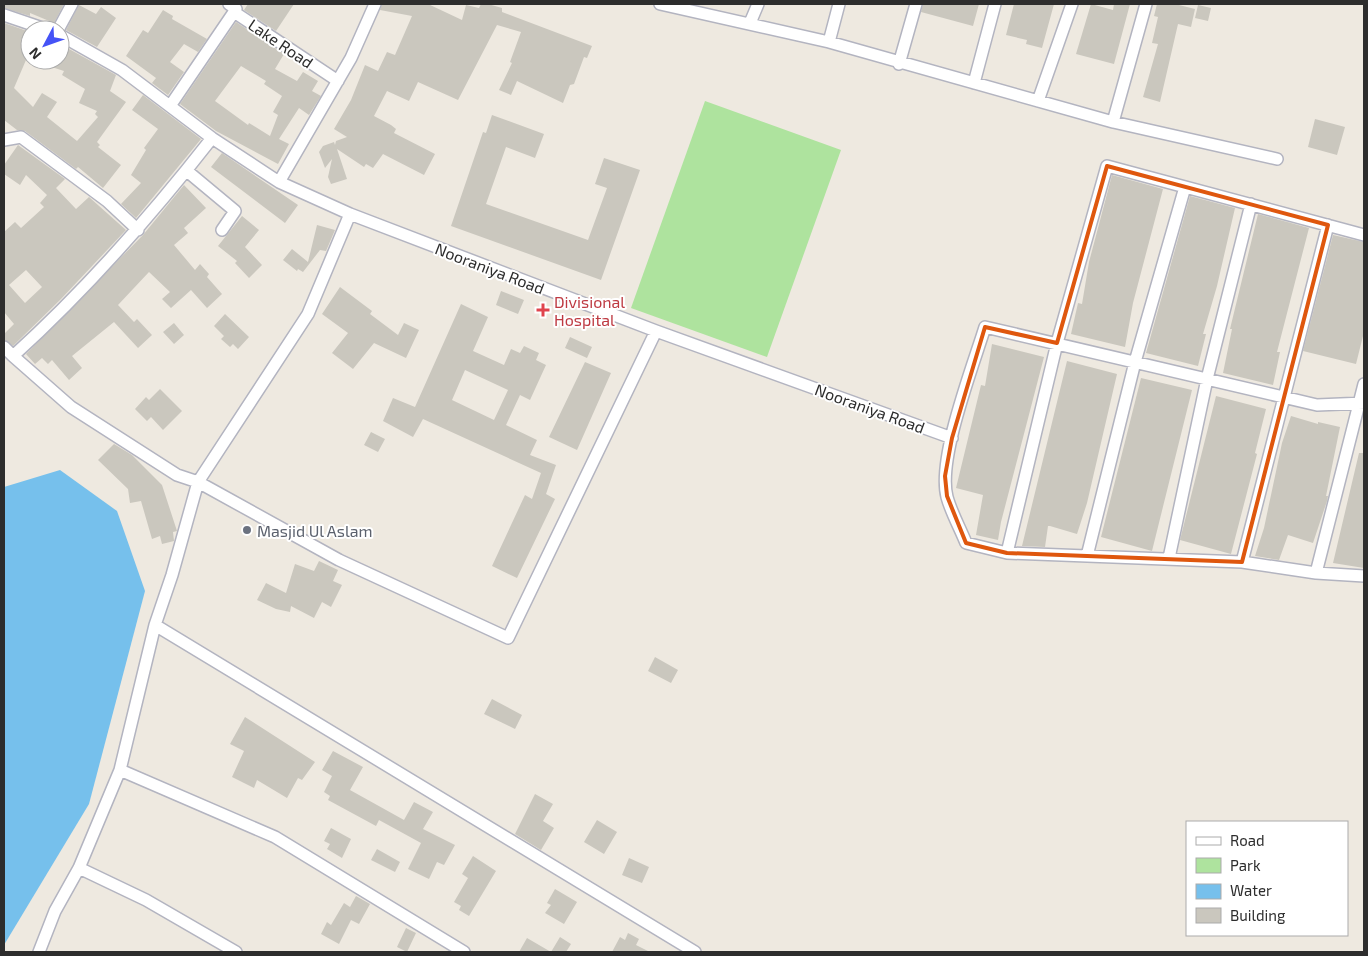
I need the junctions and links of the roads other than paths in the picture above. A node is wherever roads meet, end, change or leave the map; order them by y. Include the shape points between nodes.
1 (72, 4) edge
2 (660, 4) edge
3 (758, 4) edge
4 (839, 4) edge
5 (916, 4) edge
6 (995, 4) edge
7 (1072, 4) edge
8 (1146, 4) edge
9 (372, 5) edge
10 (232, 8) edge
11 (4, 15) edge
12 (20, 20) edge
13 (63, 20) edge
14 (750, 23) junction
15 (70, 41) edge
16 (829, 42) junction
17 (899, 64) junction
18 (338, 81) junction
19 (974, 83) junction
20 (1038, 101) junction
21 (170, 106) junction
22 (1113, 122) junction
23 (212, 138) junction
24 (4, 140) edge
25 (1277, 159) dead end
26 (186, 171) junction
27 (279, 182) junction
28 (1185, 187) junction
29 (1251, 204) junction
30 (350, 214) junction
31 (1328, 225) junction
32 (138, 230) junction
33 (222, 230) dead end
34 (1364, 235) edge
35 (656, 331) junction
36 (1056, 344) junction
37 (4, 347) edge
38 (13, 356) junction
39 (1135, 362) junction
40 (1208, 379) junction
41 (1364, 384) edge
42 (1284, 398) junction
43 (1362, 403) edge
44 (952, 438) junction
45 (198, 482) junction
46 (1007, 553) junction
47 (1087, 556) junction
48 (1169, 558) junction
49 (1242, 562) junction
50 (1316, 573) junction
51 (1364, 576) edge
52 (155, 624) junction
53 (120, 770) junction
54 (79, 868) junction
55 (39, 952) edge
56 (236, 952) edge
57 (464, 952) edge
58 (696, 952) edge

1 - 13 street
2 - 14 street
3 - 14 street
4 - 16 street
5 - 17 street
6 - 19 street
7 - 20 street
8 - 22 street
9 - 18 street
10 - 18 street, Lake Road
10 - 21 street
11 - 12 street
14 - 16 street
15 - 21 street, Nooraniya Road via 122,70
16 - 17 street
17 - 19 street
18 - 27 street
19 - 20 street
20 - 22 street
21 - 23 street, Nooraniya Road
22 - 25 street
23 - 26 street
23 - 27 street, Nooraniya Road
24 - 32 street via 20,137 107,201
26 - 32 street
26 - 33 street via 235,211
27 - 30 street, Nooraniya Road
28 - 29 street
28 - 36 street via 1107,166
28 - 39 street
29 - 31 street
29 - 40 street
30 - 35 street, Nooraniya Road
30 - 45 street via 308,314
31 - 34 street
31 - 42 street
32 - 38 street via 64,310
35 - 44 street, Nooraniya Road
35 - 45 street via 508,638 339,560
36 - 39 street
36 - 44 street via 986,326
36 - 46 street
37 - 38 street
38 - 45 street via 71,408 177,475
39 - 40 street
39 - 47 street
40 - 42 street
40 - 48 street
41 - 43 street
42 - 43 street via 1317,405
42 - 49 street
43 - 50 street
44 - 46 street via 945,476 947,496 966,543
45 - 52 street
46 - 47 street
47 - 48 street
48 - 49 street
49 - 50 street
50 - 51 street
52 - 53 street
52 - 58 street
53 - 54 street
53 - 57 street via 275,837
54 - 55 street via 55,911
54 - 56 street via 146,900

